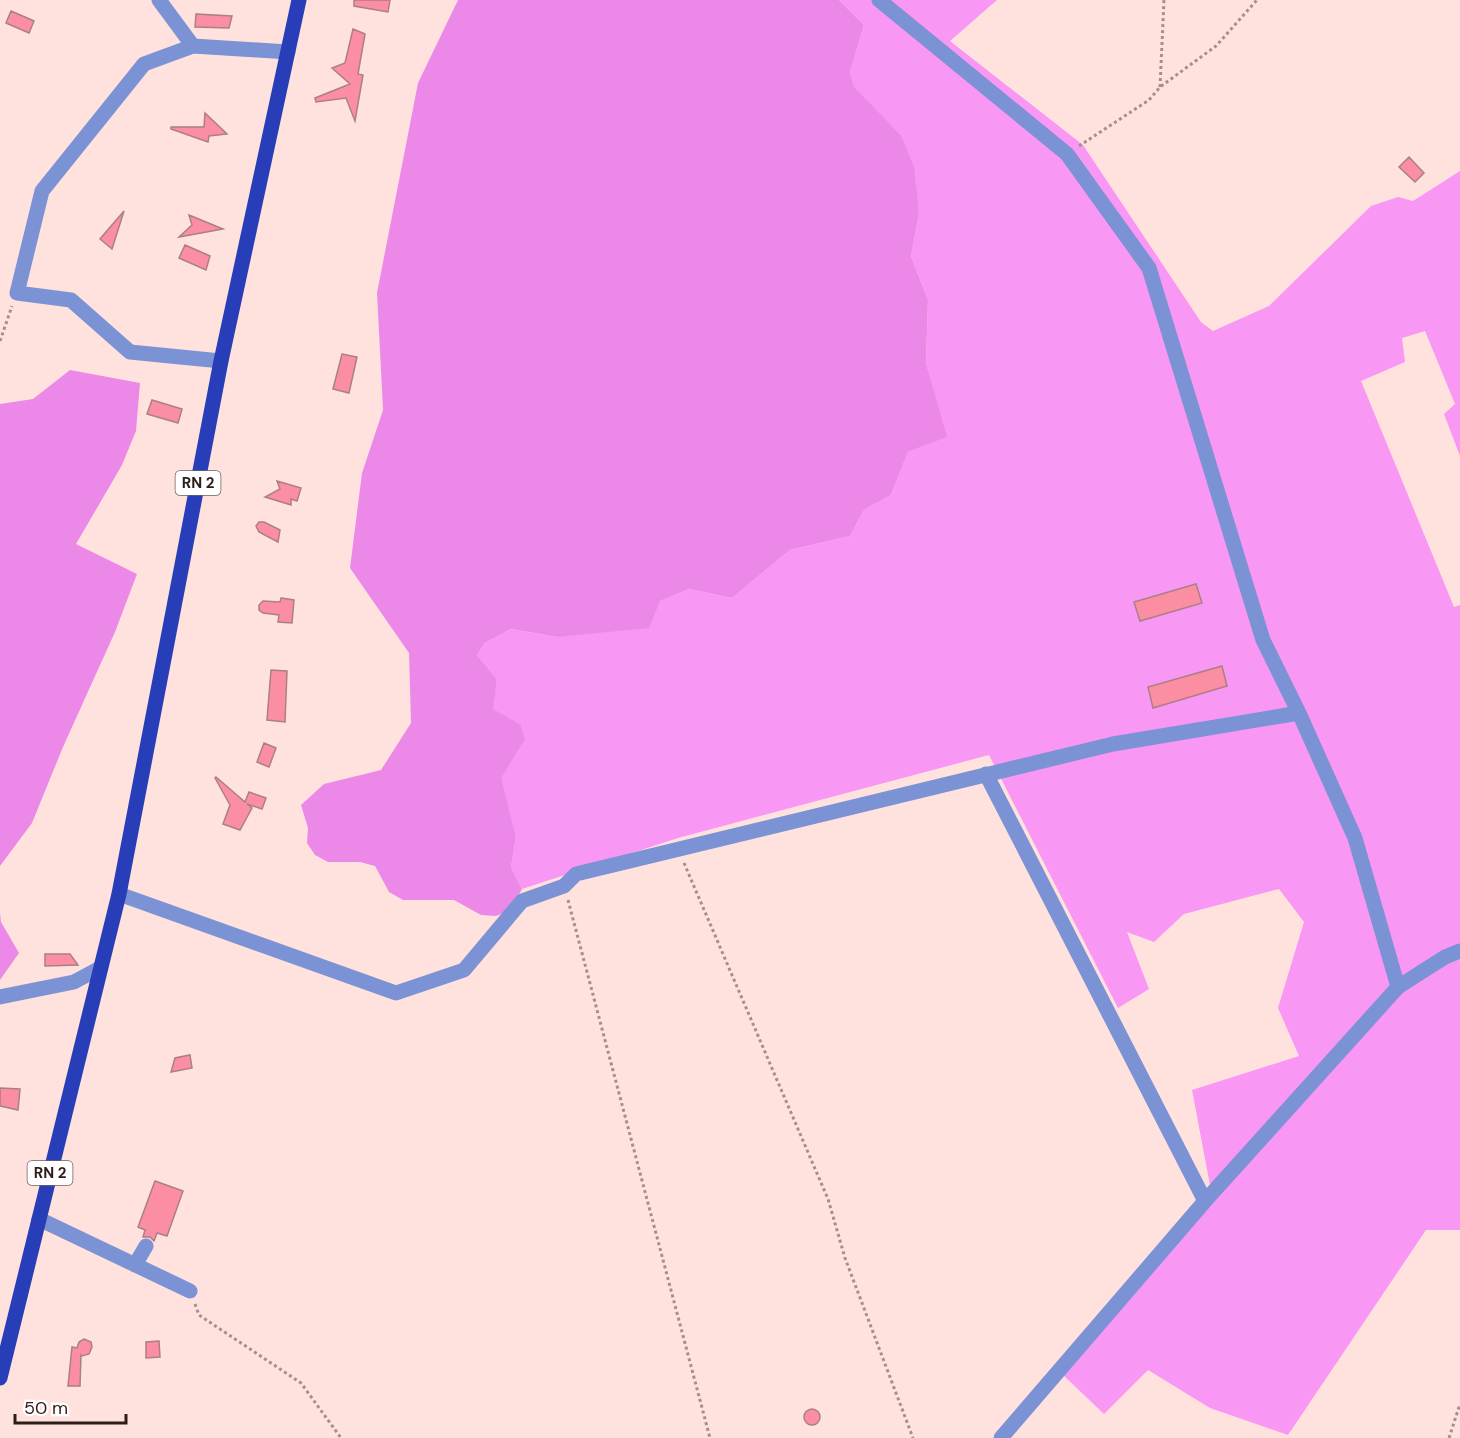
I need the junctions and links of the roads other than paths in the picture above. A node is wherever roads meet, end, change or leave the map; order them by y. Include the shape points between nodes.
1 (159, 0) edge
2 (299, 0) edge
3 (879, 0) edge
4 (193, 46) junction
5 (288, 52) junction
6 (221, 361) junction
7 (1299, 713) junction
8 (986, 774) junction
9 (119, 894) junction
10 (1460, 951) edge
11 (100, 968) junction
12 (1398, 987) junction
13 (0, 997) edge
14 (1204, 1201) junction
15 (39, 1219) junction
16 (146, 1245) dead end
17 (135, 1265) junction
18 (190, 1291) road end
19 (0, 1378) edge
20 (1001, 1438) edge

1 - 4 street
2 - 5 main road, RN 2
3 - 7 street via 1067,154 1149,268 1263,640
4 - 5 street
4 - 6 street via 144,64 42,191 17,293 71,300 130,352
5 - 6 main road, RN 2
6 - 9 main road, RN 2
7 - 8 street via 1113,744
7 - 12 street via 1355,838
8 - 9 street via 576,874 564,886 522,901 464,970 396,993
8 - 14 street
9 - 11 main road, RN 2
10 - 12 street
11 - 13 street via 74,982
11 - 15 main road, RN 2
12 - 14 street
14 - 20 street
15 - 17 street
15 - 19 main road, RN 2
16 - 17 street
17 - 18 street

